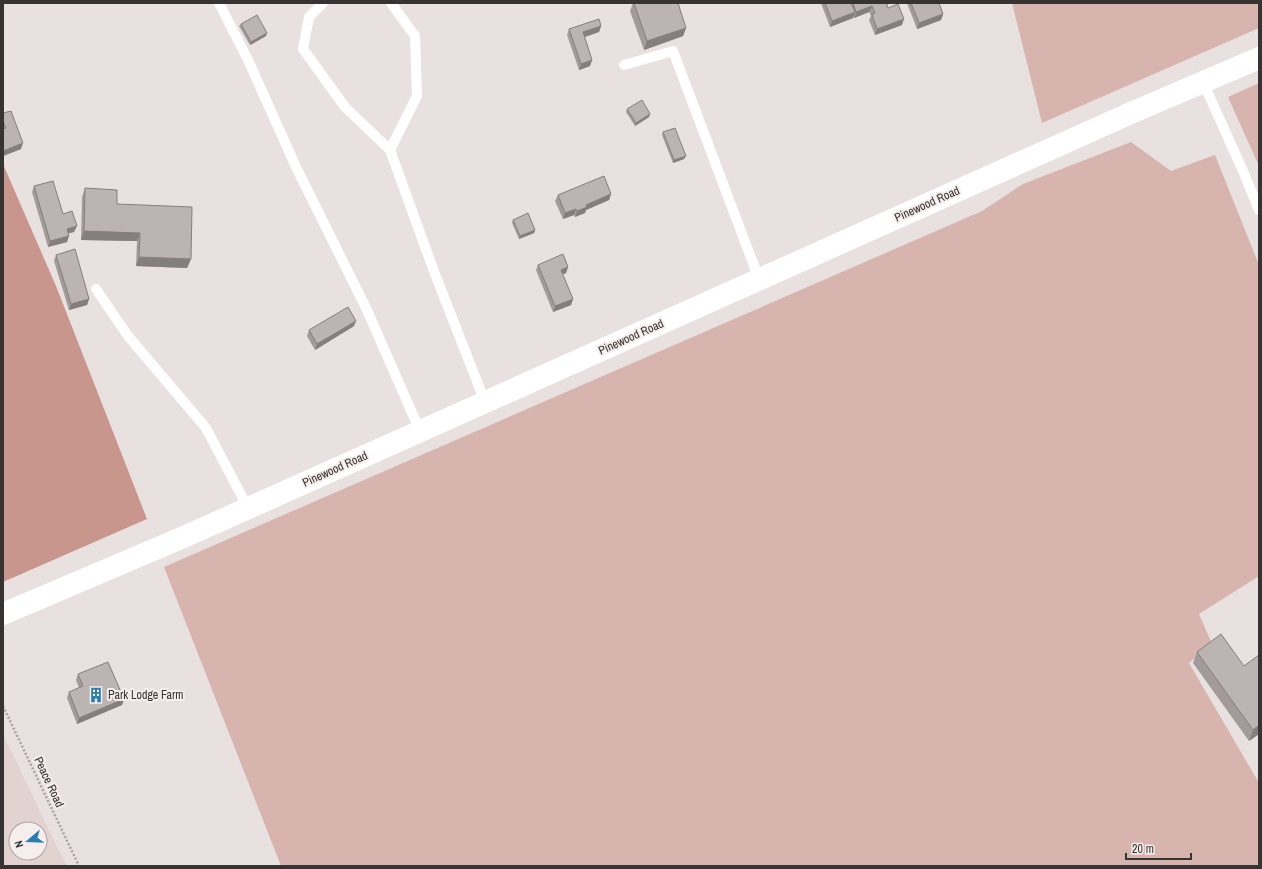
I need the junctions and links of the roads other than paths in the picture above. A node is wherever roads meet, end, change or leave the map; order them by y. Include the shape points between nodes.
1 (219, 3) edge
2 (324, 3) edge
3 (391, 3) edge
4 (1259, 58) edge
5 (624, 65) dead end
6 (1203, 82) junction
7 (390, 150) junction
8 (1259, 210) edge
9 (759, 279) junction
10 (96, 289) dead end
11 (485, 402) junction
12 (420, 431) junction
13 (248, 508) junction
14 (3, 614) edge

1 - 12 lane via 367,310
2 - 7 lane via 309,17 303,49 345,107
3 - 7 lane via 415,36 417,96
4 - 6 street, Pinewood Road
5 - 9 lane via 673,51
6 - 8 lane
6 - 9 street, Pinewood Road
7 - 11 lane
9 - 11 street, Pinewood Road
10 - 13 lane via 128,336 206,428
11 - 12 street, Pinewood Road
12 - 13 street, Pinewood Road
13 - 14 street, Pinewood Road

